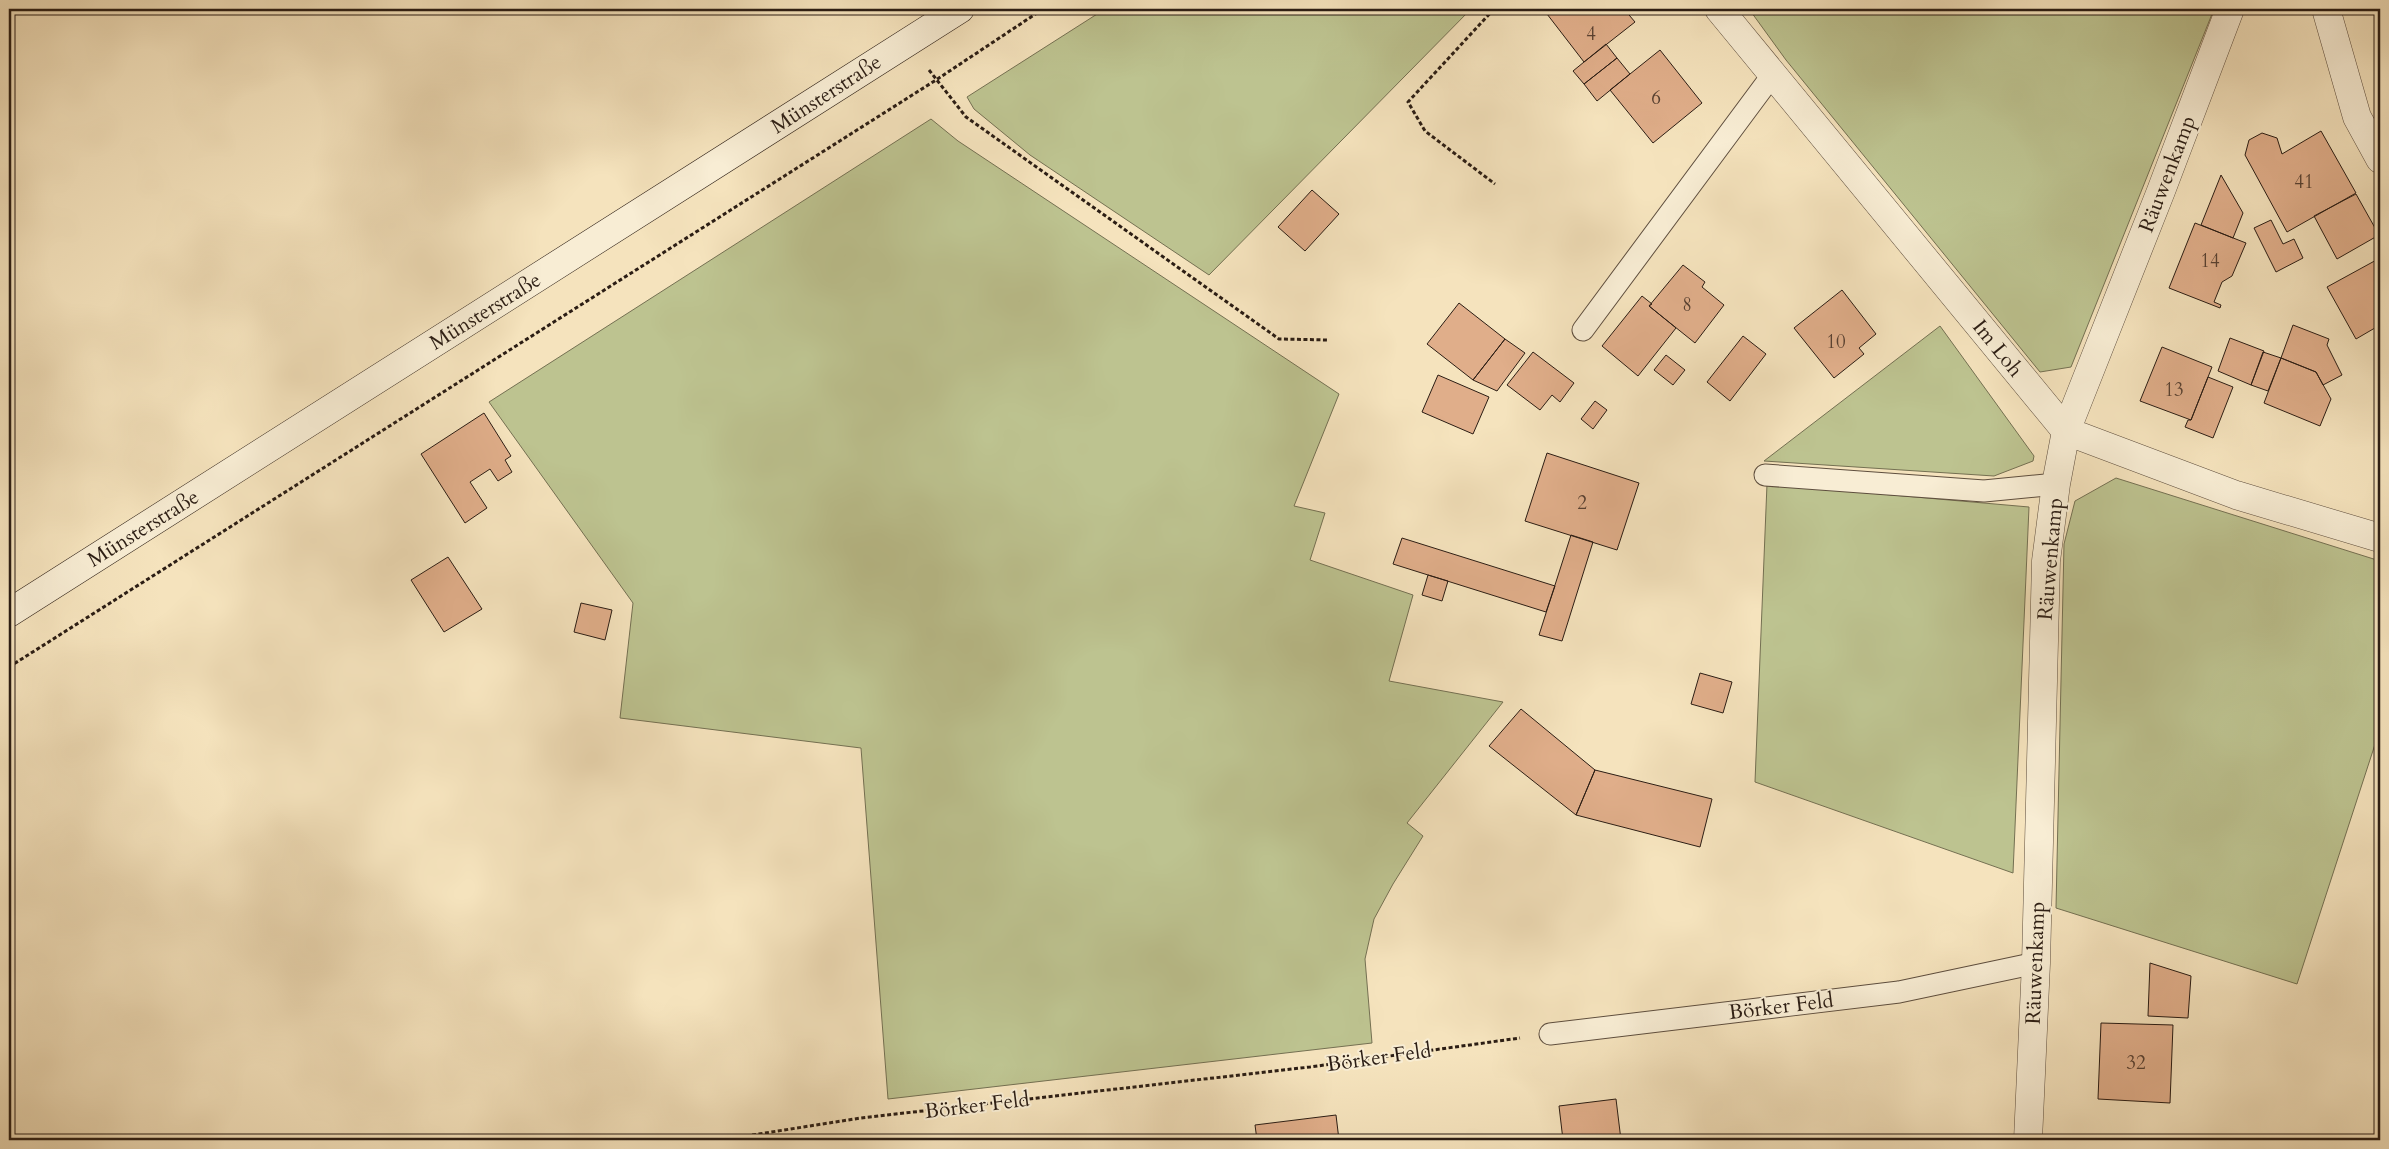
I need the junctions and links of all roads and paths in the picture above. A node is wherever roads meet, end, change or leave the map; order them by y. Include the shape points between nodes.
1 (960, 9) edge
2 (1043, 9) edge
3 (1494, 9) edge
4 (1719, 9) edge
5 (2230, 9) edge
6 (2326, 9) edge
7 (907, 42) junction
8 (1772, 74) junction
9 (936, 80) junction
10 (2380, 160) edge
11 (1495, 184) dead end
12 (1583, 330) dead end
13 (1329, 340) dead end
14 (2066, 431) junction
15 (1765, 475) dead end
16 (2056, 484) junction
17 (2380, 538) edge
18 (9, 613) edge
19 (9, 667) edge
20 (2036, 963) junction
21 (1550, 1034) joint
22 (720, 1140) edge
23 (2028, 1140) edge

1 - 7 street, Münsterstraße
2 - 9 path
3 - 11 path via 1408,102 1426,131
4 - 8 street, Im Loh
5 - 14 street, Räuwenkamp
6 - 10 street via 2356,117
7 - 9 path
7 - 18 street, Münsterstraße
8 - 12 lane
8 - 14 street, Im Loh
9 - 13 path via 966,117 1279,339
9 - 19 path
14 - 16 street, Räuwenkamp
14 - 17 street, Im Loh via 2236,495
15 - 16 lane via 1984,491
16 - 20 street, Räuwenkamp via 2046,561
20 - 21 lane, Börker Feld via 1899,992
20 - 23 street, Räuwenkamp
21 - 22 path, Börker Feld via 1310,1067 861,1118

